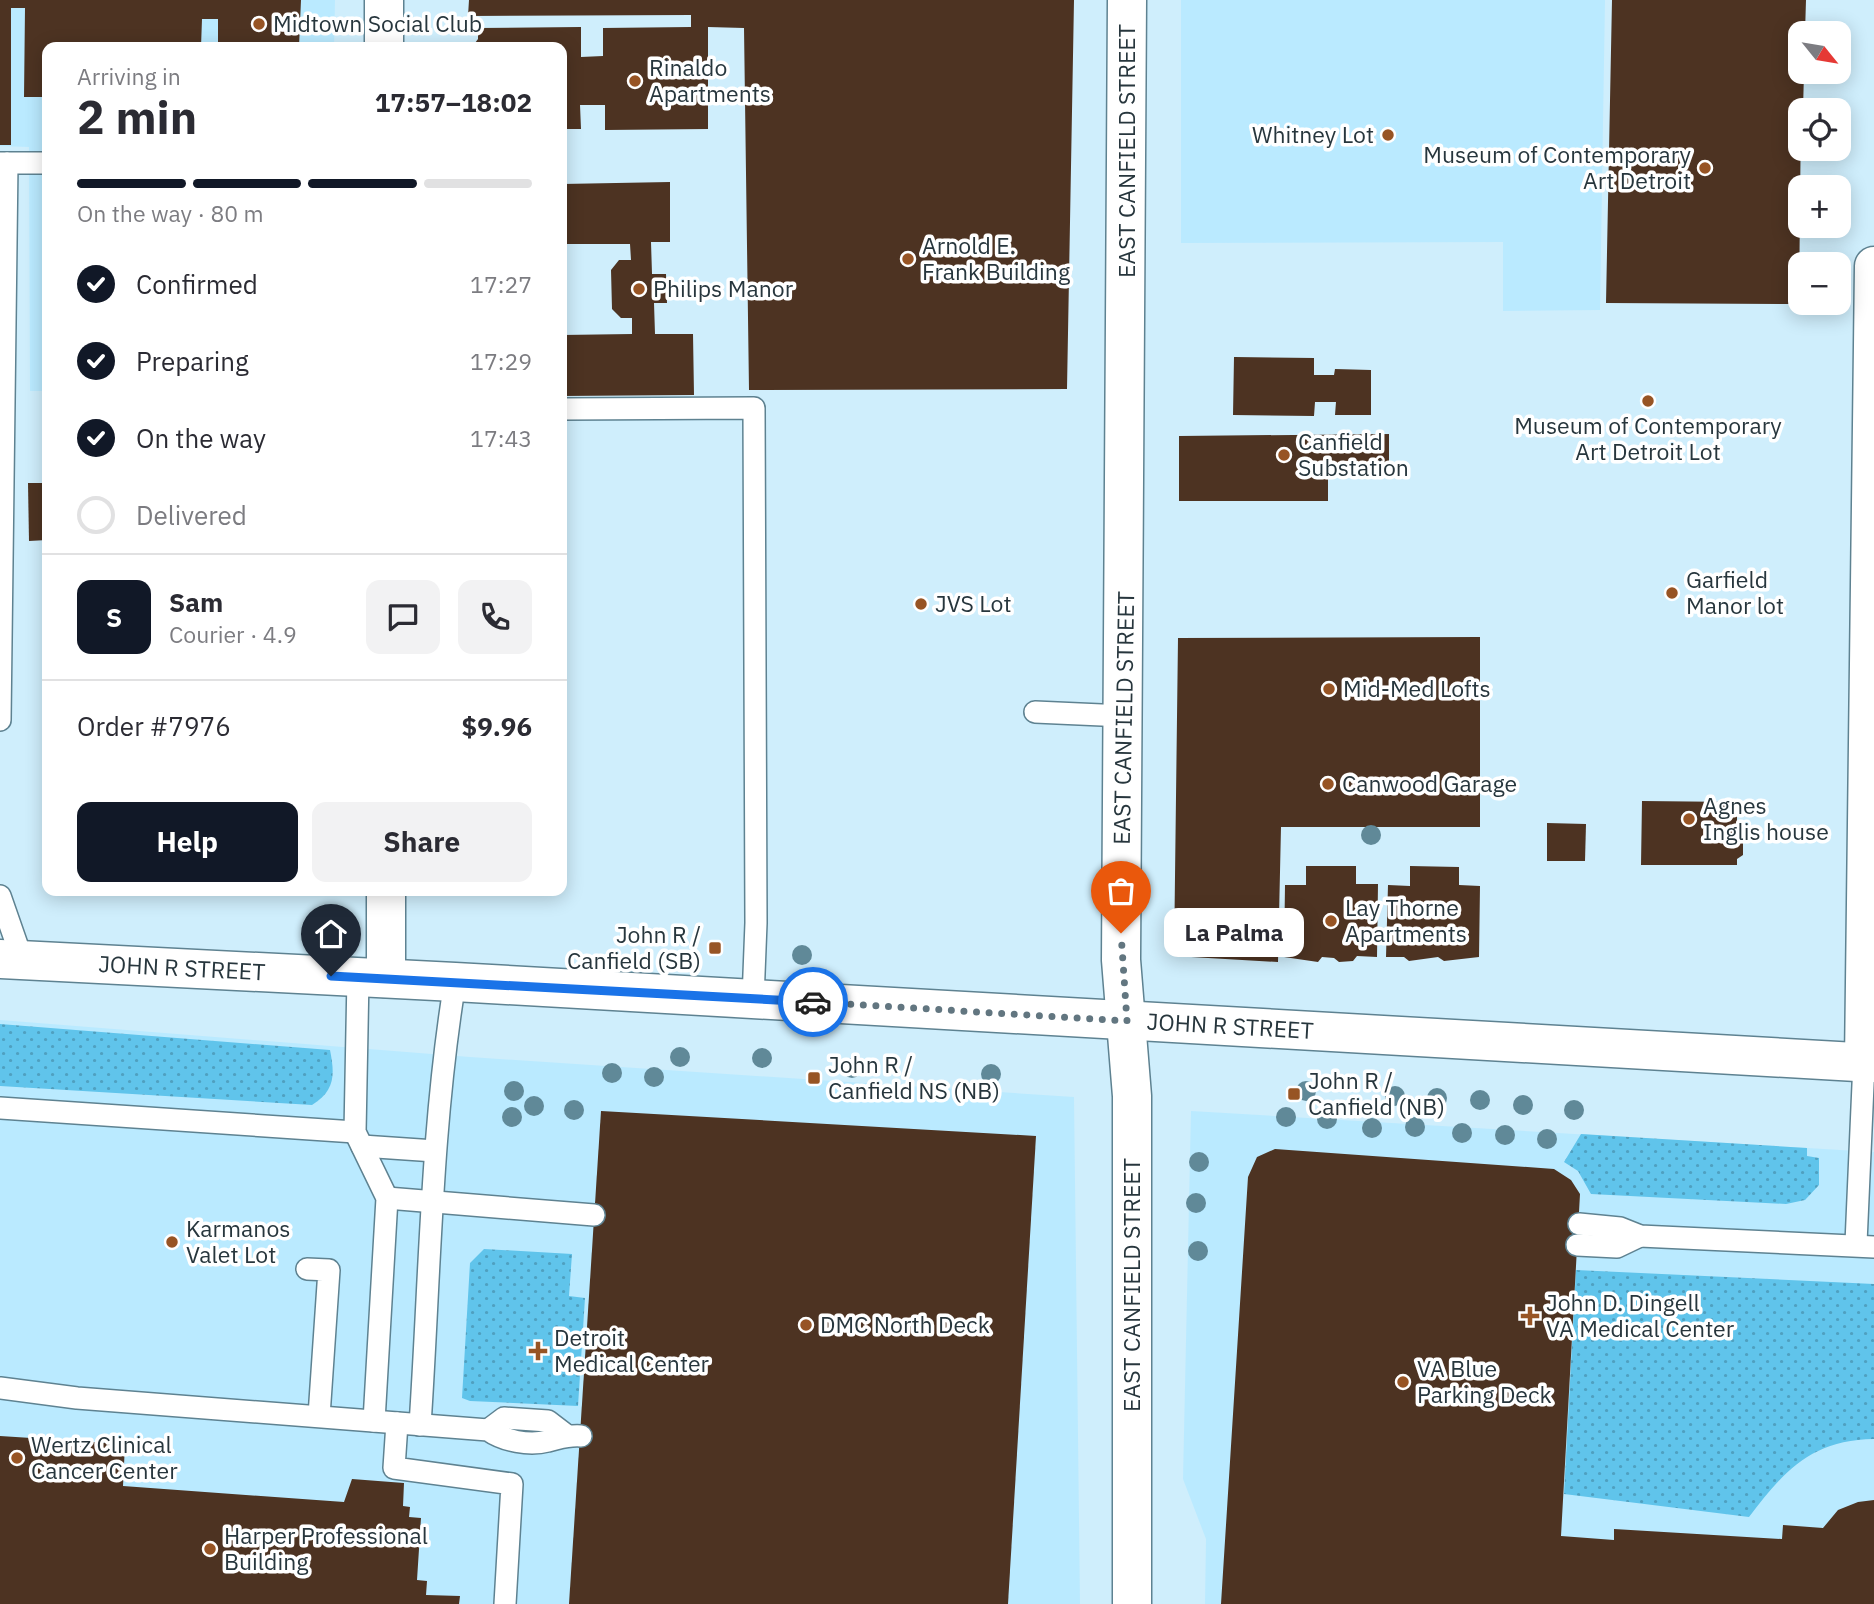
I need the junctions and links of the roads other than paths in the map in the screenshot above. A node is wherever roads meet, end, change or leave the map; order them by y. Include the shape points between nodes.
1 (384, 0) edge
2 (1127, 0) edge
3 (384, 42) edge
4 (4, 163) edge
5 (42, 163) edge
6 (1874, 266) edge
7 (567, 409) edge
8 (1035, 712) dead end
9 (1124, 716) junction
10 (0, 720) edge
11 (0, 895) edge
12 (385, 896) edge
13 (12, 961) edge
14 (372, 978) junction
15 (455, 982) junction
16 (753, 999) junction
17 (1127, 1021) junction
18 (1869, 1063) edge
19 (0, 1108) edge
20 (358, 1139) junction
21 (435, 1151) junction
22 (387, 1198) junction
23 (435, 1201) junction
24 (594, 1215) dead end
25 (1578, 1235) dead end
26 (1865, 1245) edge
27 (307, 1269) dead end
28 (0, 1388) edge
29 (318, 1416) junction
30 (374, 1421) junction
31 (397, 1423) junction
32 (420, 1425) junction
33 (573, 1435) dead end
34 (505, 1604) edge
35 (1132, 1604) edge

1 - 3 street
2 - 9 street, EAST CANFIELD STREET
4 - 5 lane
4 - 10 lane
6 - 18 street
7 - 16 lane via 754,408
8 - 9 lane
9 - 17 street, EAST CANFIELD STREET via 1121,960
11 - 13 lane
12 - 14 street
13 - 14 street, JOHN R STREET
14 - 15 street, JOHN R STREET
14 - 20 lane
15 - 16 street, JOHN R STREET
15 - 21 lane
16 - 17 street, JOHN R STREET
17 - 18 street, JOHN R STREET
17 - 35 street, EAST CANFIELD STREET via 1132,1097
18 - 26 lane
19 - 20 lane
20 - 21 lane
20 - 22 lane
21 - 23 lane
22 - 23 lane
22 - 30 lane
23 - 24 lane
23 - 32 lane
25 - 26 lane via 1620,1228 1640,1236
27 - 29 lane via 330,1270
28 - 29 lane
29 - 30 lane
30 - 31 lane
31 - 32 lane
31 - 34 lane via 394,1468 512,1484
32 - 33 lane via 488,1430 502,1440 547,1442

